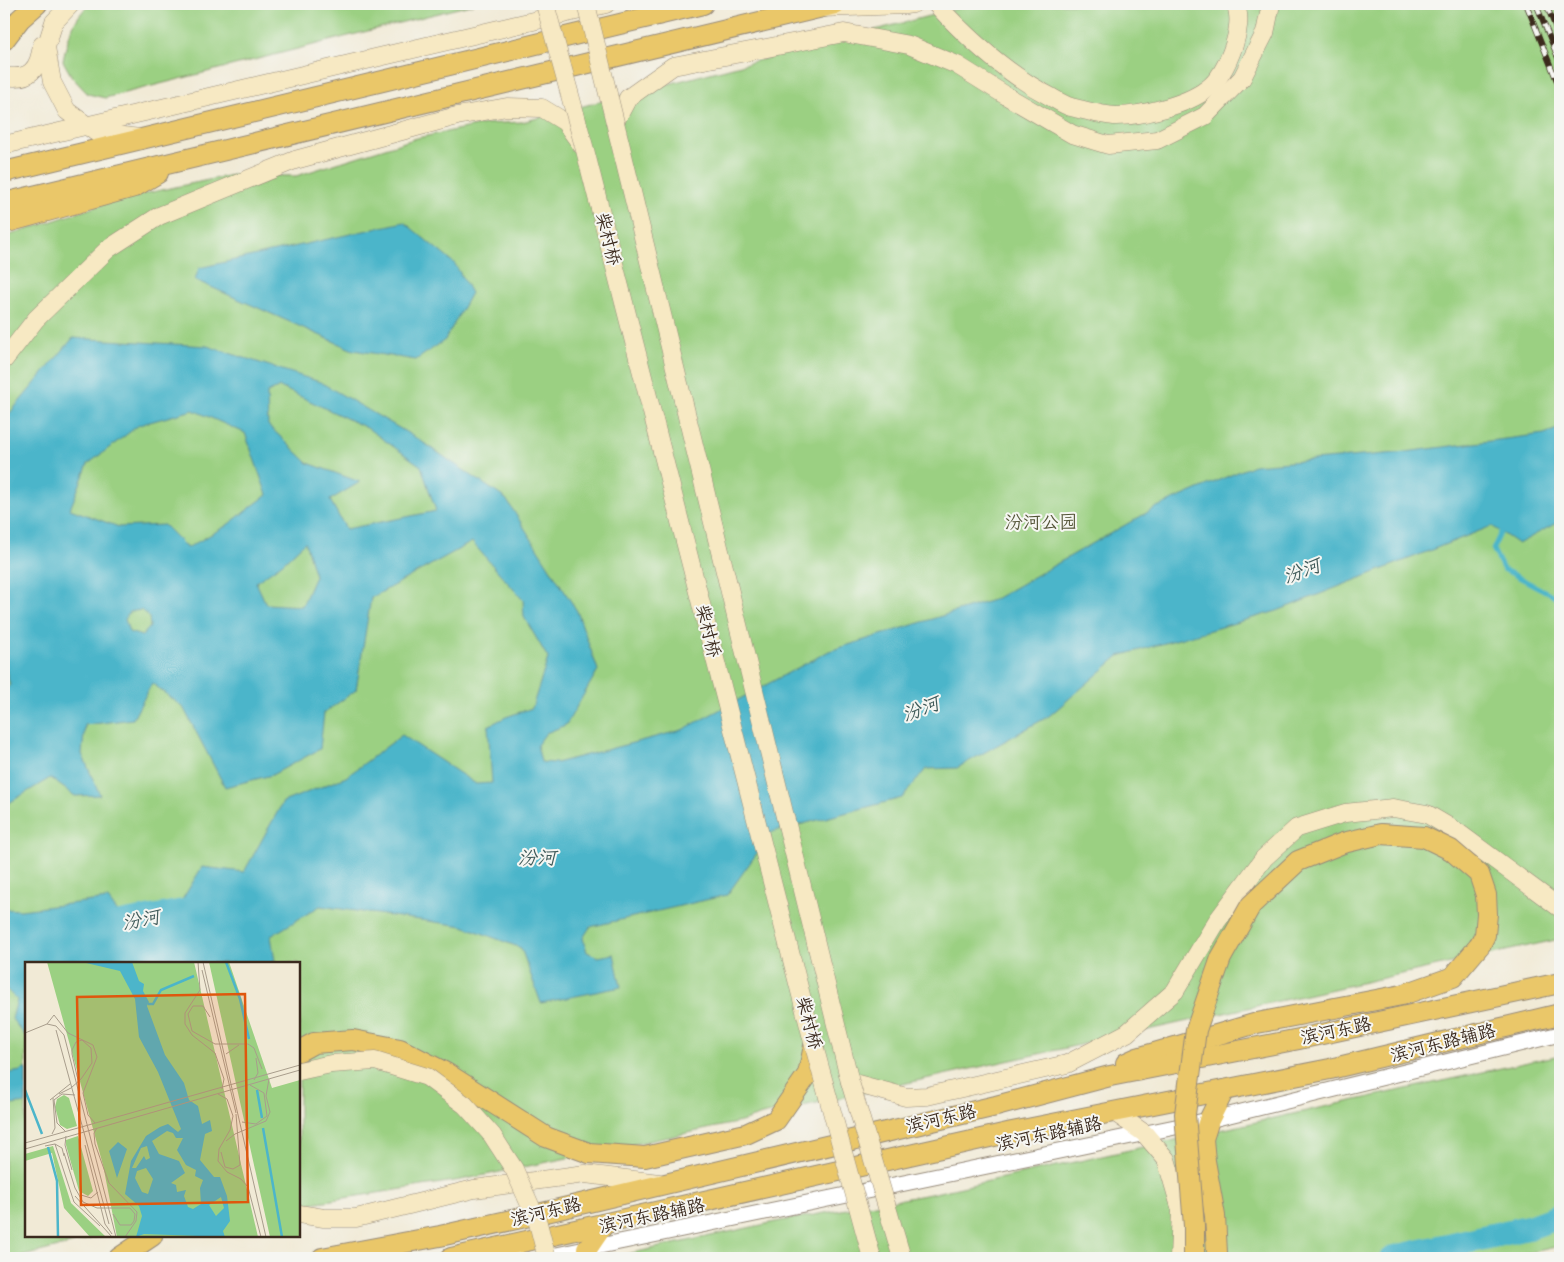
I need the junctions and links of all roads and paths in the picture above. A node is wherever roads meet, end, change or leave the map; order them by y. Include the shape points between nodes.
1 (37, 4) edge
2 (71, 4) edge
3 (545, 4) edge
4 (586, 4) edge
5 (606, 4) edge
6 (703, 4) edge
7 (835, 4) edge
8 (913, 4) edge
9 (936, 4) edge
10 (1235, 4) edge
11 (1271, 4) edge
12 (816, 8) junction
13 (54, 22) junction
14 (4, 40) edge
15 (4, 76) edge
16 (615, 122) junction
17 (85, 125) junction
18 (145, 138) junction
19 (4, 145) edge
20 (585, 150) junction
21 (181, 161) junction
22 (4, 172) edge
23 (4, 203) edge
24 (4, 223) edge
25 (4, 360) edge
26 (1560, 908) edge
27 (1560, 983) edge
28 (1560, 1014) edge
29 (1560, 1034) edge
30 (814, 1046) junction
31 (300, 1050) edge
32 (300, 1071) edge
33 (850, 1082) junction
34 (1077, 1085) junction
35 (1224, 1090) junction
36 (1114, 1112) junction
37 (1209, 1120) junction
38 (1144, 1133) junction
39 (664, 1184) junction
40 (300, 1214) edge
41 (604, 1224) junction
42 (150, 1237) edge
43 (488, 1250) junction
44 (587, 1254) edge
45 (119, 1258) edge
46 (322, 1258) edge
47 (451, 1258) edge
48 (516, 1258) edge
49 (542, 1258) edge
50 (548, 1258) edge
51 (872, 1258) edge
52 (902, 1258) edge
53 (1179, 1258) edge
54 (1194, 1258) edge
55 (1216, 1258) edge

1 - 14 highway
2 - 13 main road
3 - 20 main road, 柴村桥, bridge
4 - 16 main road, 柴村桥, bridge
5 - 17 main road
6 - 18 highway
7 - 12 highway
8 - 12 main road
9 - 10 main road via 1002,66 1034,88 1070,107 1116,116 1181,103 1208,89 1228,64 1237,34 1238,8
11 - 16 main road via 1264,33 1242,78 1205,116 1157,140 1108,145 1072,134 957,65 909,45 844,33 673,66 628,98
12 - 21 highway
13 - 15 main road via 44,35 40,61 34,71 24,76
13 - 17 main road via 46,48 52,82 67,111
16 - 33 main road, 柴村桥, bridge
17 - 18 main road via 97,133
17 - 19 main road
18 - 22 highway
20 - 25 main road via 566,122 542,108 507,107 457,116 295,160 159,216 108,249 36,319
20 - 30 main road, 柴村桥, bridge
21 - 23 highway
21 - 24 highway via 134,187
26 - 33 main road via 1456,831 1426,814 1393,808 1345,813 1297,828 1264,858 1217,921 1175,991 1127,1032 1067,1064 927,1096 906,1097
27 - 34 highway, 滨河东路
28 - 35 highway, 滨河东路 via 1330,1069
29 - 37 street, 滨河东路辅路
30 - 31 highway via 808,1074 776,1120 746,1134 645,1157 589,1152 546,1136 446,1073 400,1049 353,1040 314,1043
30 - 51 main road, 柴村桥, bridge
32 - 50 main road, bridge via 331,1064 375,1061 426,1076 465,1104 492,1135 514,1169 538,1223
33 - 52 main road, 柴村桥, bridge
34 - 39 highway, 滨河东路
34 - 54 highway, bridge via 1137,1058 1257,1023 1402,996 1453,977 1485,935 1486,895 1479,874 1451,850 1424,837 1381,834 1343,843 1298,861 1251,905 1221,958 1196,1030 1185,1114
35 - 36 highway, 滨河东路
35 - 37 highway
36 - 38 main road
36 - 41 highway, 滨河东路
37 - 38 street, 滨河东路辅路
37 - 55 highway via 1203,1139 1215,1216
38 - 44 street, 滨河东路辅路
38 - 53 main road via 1166,1159 1181,1210
39 - 40 main road via 585,1174 474,1189 356,1218
39 - 46 highway, 滨河东路 via 440,1236
41 - 43 highway, 滨河东路
41 - 44 highway
42 - 45 highway
43 - 47 highway, 滨河东路
43 - 48 main road
44 - 49 street, 滨河东路辅路

